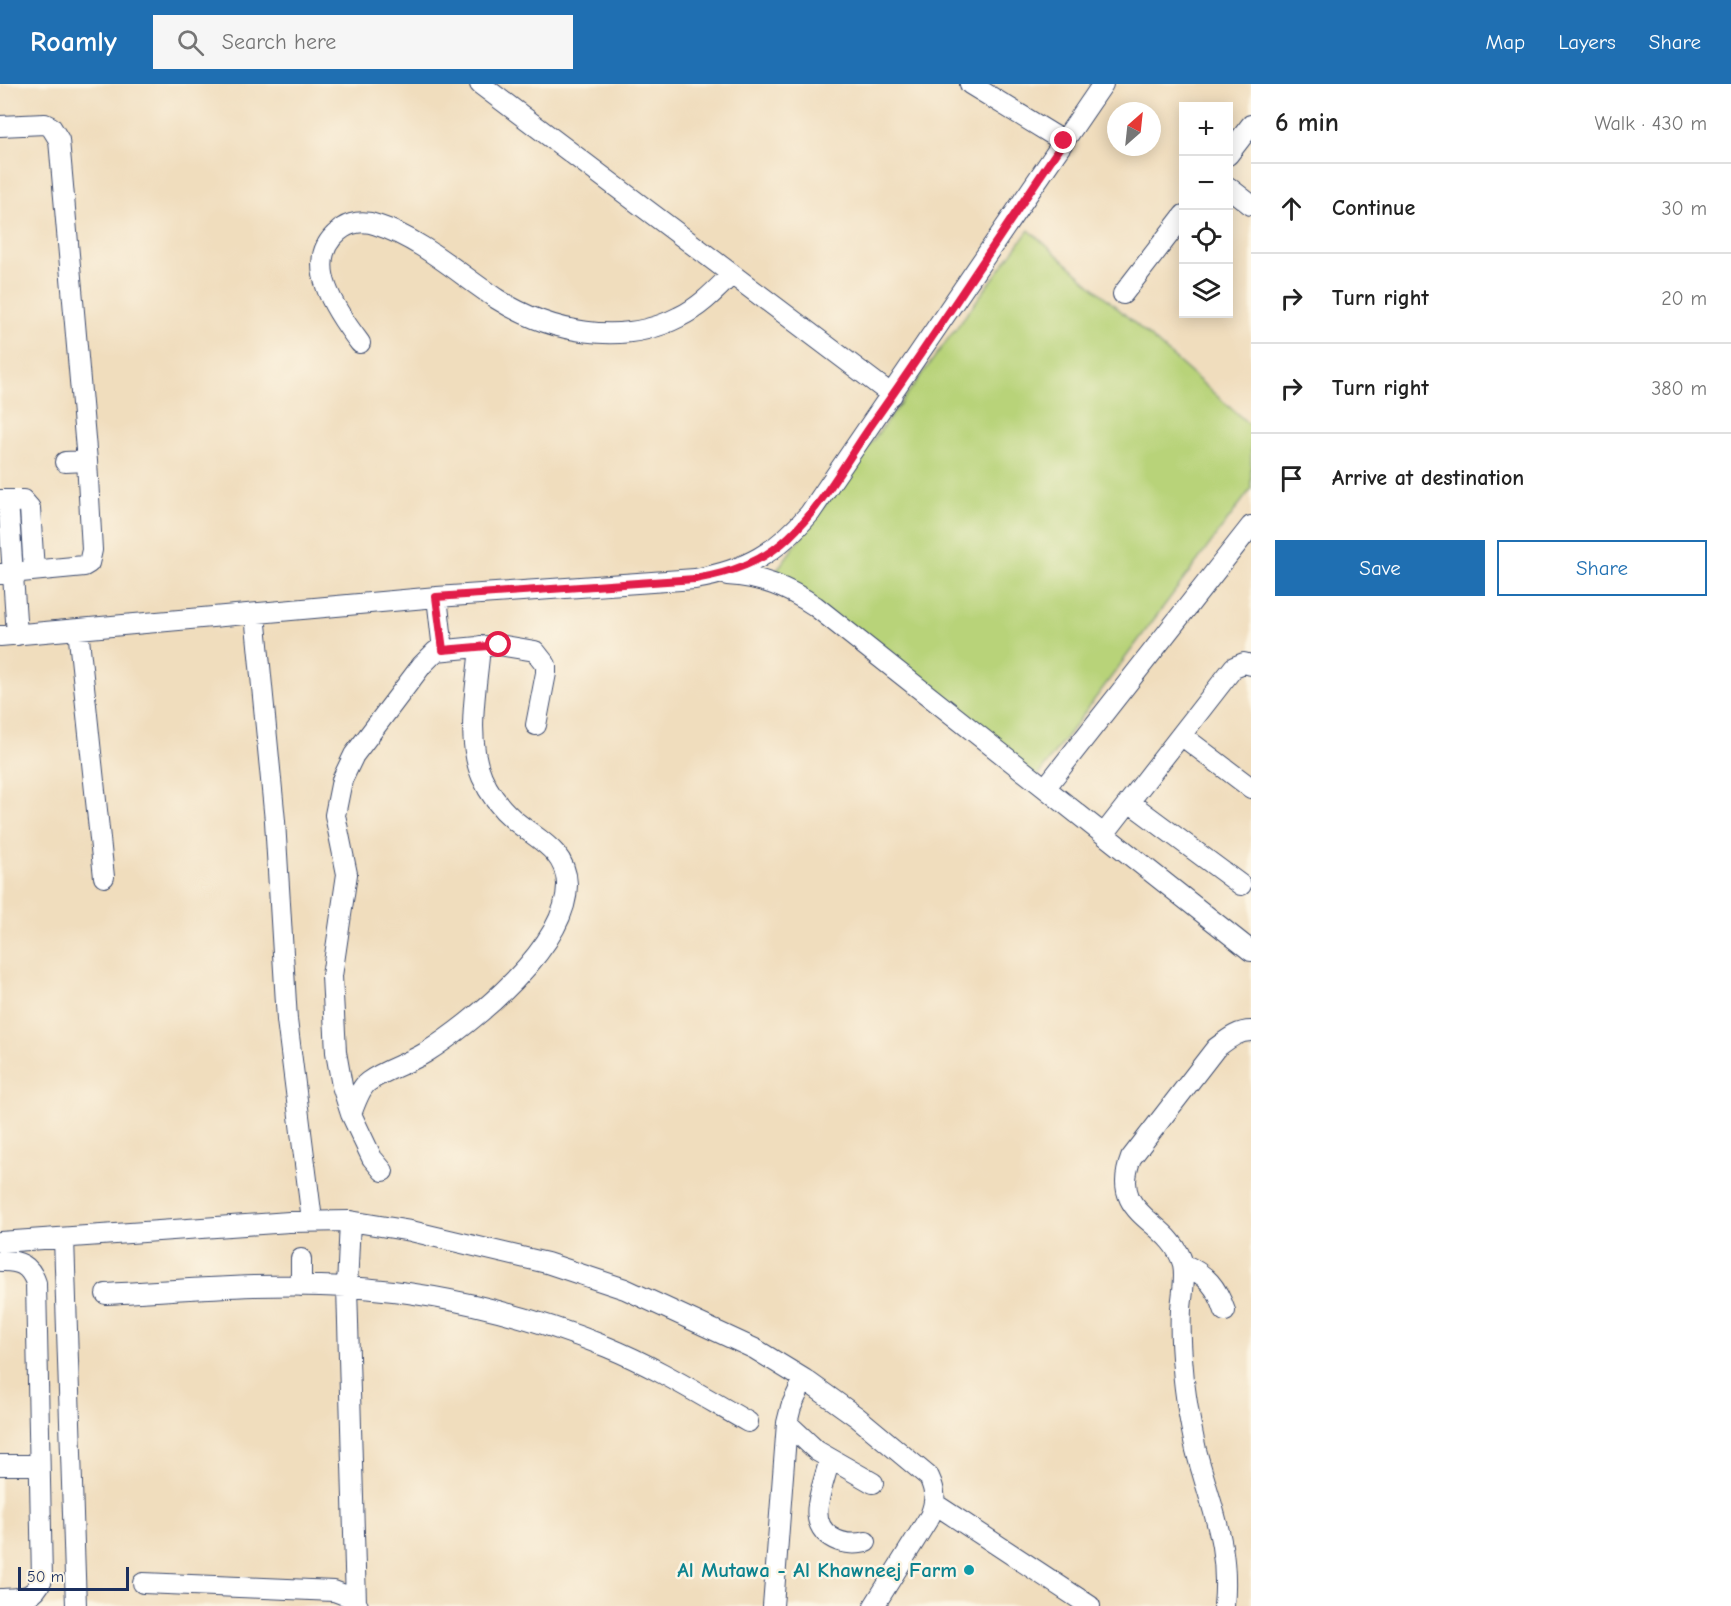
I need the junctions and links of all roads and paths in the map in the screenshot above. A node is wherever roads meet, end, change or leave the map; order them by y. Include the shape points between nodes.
1 (480, 84) edge
2 (970, 84) edge
3 (1103, 84) edge
4 (1251, 125) edge
5 (0, 126) edge
6 (1064, 141) junction
7 (1233, 148) edge
8 (1233, 191) edge
9 (1251, 205) edge
10 (1179, 221) edge
11 (732, 274) junction
12 (1123, 294) dead end
13 (360, 343) dead end
14 (892, 395) junction
15 (87, 460) junction
16 (65, 462) dead end
17 (4, 500) edge
18 (1251, 526) edge
19 (34, 571) junction
20 (6, 574) edge
21 (721, 575) junction
22 (436, 597) junction
23 (255, 614) junction
24 (78, 629) junction
25 (9, 635) edge
26 (480, 646) junction
27 (443, 650) junction
28 (1251, 665) edge
29 (536, 724) dead end
30 (1181, 735) junction
31 (1046, 787) junction
32 (1251, 788) edge
33 (1129, 802) junction
34 (1104, 834) junction
35 (104, 877) dead end
36 (1242, 885) dead end
37 (1251, 951) edge
38 (1251, 1032) edge
39 (338, 1071) junction
40 (366, 1082) junction
41 (351, 1114) junction
42 (383, 1172) dead end
43 (312, 1221) junction
44 (350, 1221) junction
45 (64, 1238) junction
46 (0, 1242) edge
47 (301, 1259) dead end
48 (0, 1261) edge
49 (1183, 1264) junction
50 (301, 1286) junction
51 (347, 1287) junction
52 (106, 1293) dead end
53 (1225, 1311) dead end
54 (804, 1379) junction
55 (748, 1422) dead end
56 (787, 1423) junction
57 (830, 1460) junction
58 (0, 1465) edge
59 (39, 1465) junction
60 (873, 1483) dead end
61 (935, 1504) junction
62 (866, 1542) dead end
63 (143, 1583) dead end
64 (0, 1599) edge
65 (357, 1604) edge
66 (76, 1606) edge
67 (773, 1606) edge
68 (874, 1606) edge
69 (1089, 1606) edge
70 (1224, 1606) edge

1 - 11 street
2 - 6 street
3 - 6 street
4 - 7 street
5 - 15 street via 45,124 59,140
6 - 14 street
8 - 9 street
10 - 12 street
11 - 13 street via 701,304 654,327 628,332 573,330 520,313 388,229 364,222 352,224 340,229 325,248 322,272 334,305
11 - 14 street
14 - 21 street via 789,537 746,566
15 - 16 street
15 - 19 street via 92,557 84,566
17 - 19 street via 23,500 30,508
17 - 20 street
18 - 31 street
19 - 20 street
20 - 25 street
21 - 22 street
21 - 31 street via 746,576 794,592
22 - 23 street
22 - 27 street
23 - 24 street
23 - 43 street via 274,811 287,1020
24 - 25 street
24 - 35 street
26 - 27 street
26 - 29 street via 518,646 542,657 546,673
26 - 40 street via 473,734 481,776 501,808 557,853 567,884 565,900 549,936 499,997 450,1037
27 - 39 street via 436,651 422,665 354,755 337,798 335,815 347,874 332,976
28 - 30 street via 1234,667
30 - 32 street
30 - 33 street
31 - 34 street
33 - 34 street
33 - 36 street
34 - 37 street
38 - 49 street via 1230,1037 1216,1048 1131,1158 1125,1172 1125,1188 1131,1203 1174,1247
39 - 40 street
39 - 41 street
40 - 41 street
41 - 42 street
43 - 44 street
43 - 45 street
44 - 51 street
44 - 54 street via 547,1263 625,1289 755,1349
45 - 46 street
45 - 66 street
47 - 50 street
48 - 59 street via 25,1265 36,1284
49 - 53 street via 1210,1281
49 - 70 street via 1183,1370 1195,1442 1226,1560
50 - 51 street
50 - 52 street
51 - 55 street via 466,1304 533,1320 609,1348
51 - 65 street
54 - 56 street
54 - 61 street via 920,1467 935,1490
56 - 57 street
56 - 67 street
57 - 60 street
57 - 62 street via 818,1506 822,1529 842,1544
58 - 59 street
59 - 64 street via 42,1579 38,1590 29,1597
61 - 68 street
61 - 69 street
63 - 65 street via 334,1592 343,1593

